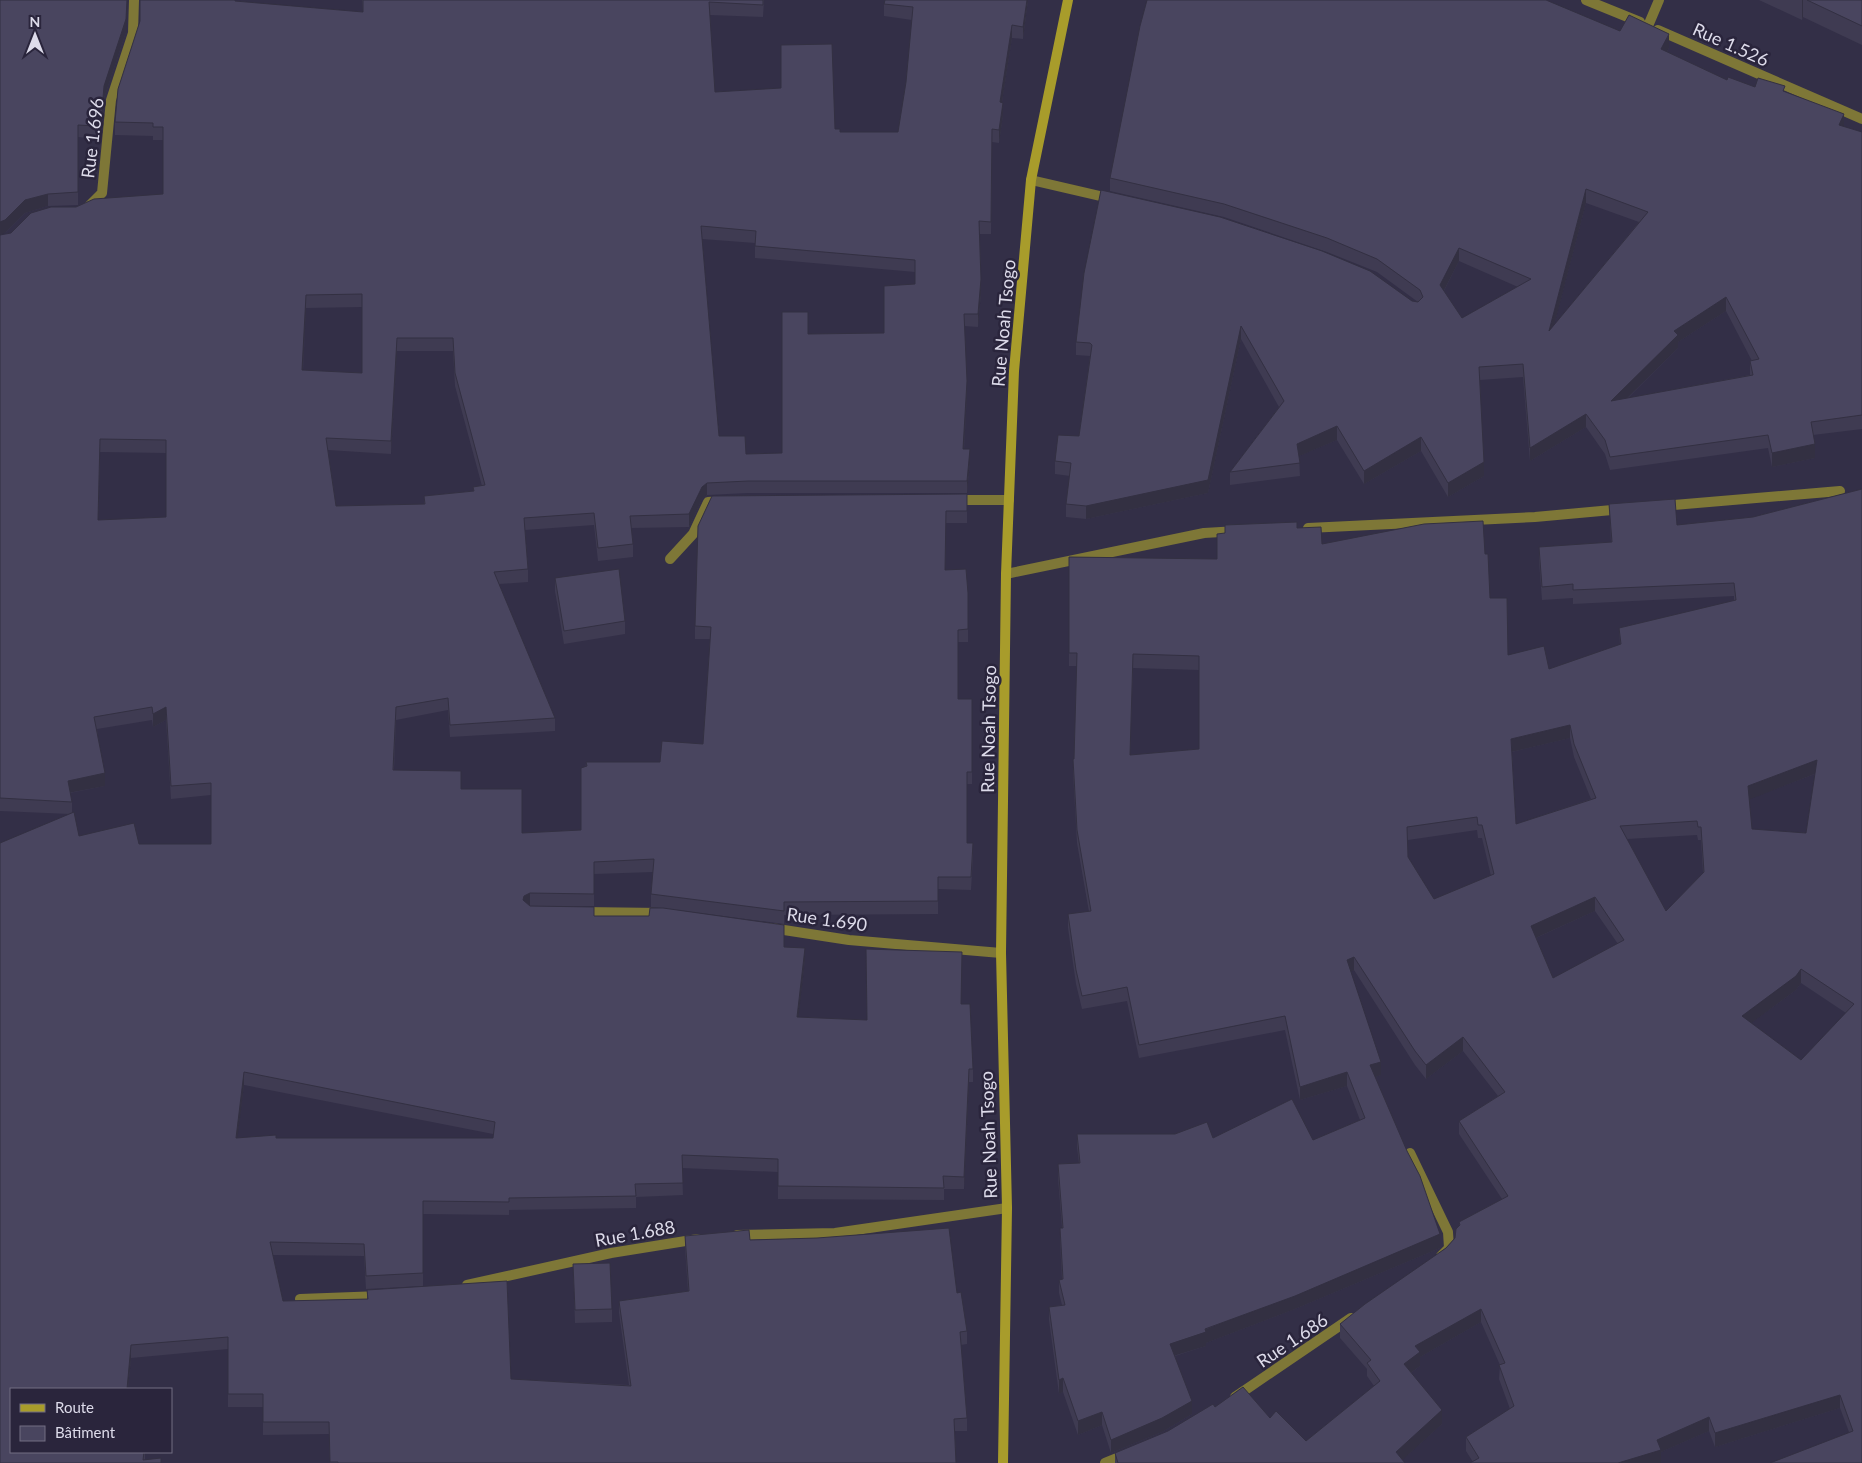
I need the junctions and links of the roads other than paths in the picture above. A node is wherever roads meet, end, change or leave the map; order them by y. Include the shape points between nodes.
1 (134, 0) edge
2 (1068, 0) edge
3 (1586, 0) edge
4 (1659, 0) edge
5 (1648, 26) junction
6 (1862, 119) edge
7 (1031, 180) junction
8 (1127, 202) edge
9 (76, 213) edge
10 (1840, 491) dead end
11 (738, 500) edge
12 (941, 500) edge
13 (1009, 500) junction
14 (1653, 506) edge
15 (1634, 508) edge
16 (1301, 528) edge
17 (1253, 531) edge
18 (670, 558) dead end
19 (1006, 574) junction
20 (568, 912) edge
21 (673, 914) edge
22 (763, 926) edge
23 (1001, 953) junction
24 (1410, 1153) edge
25 (1007, 1208) junction
26 (730, 1235) edge
27 (712, 1236) edge
28 (1431, 1264) edge
29 (452, 1288) edge
30 (396, 1294) edge
31 (300, 1299) edge
32 (1358, 1314) edge
33 (1228, 1401) edge
34 (1139, 1449) edge
35 (1003, 1463) edge
36 (1105, 1463) edge

1 - 9 street, Rue 1.696 via 133,32 110,100 102,193 88,208
2 - 7 main road, Rue Noah Tsogo
3 - 5 street, Rue 1.526
4 - 5 street
5 - 6 street, Rue 1.526
7 - 8 street
7 - 13 main road, Rue Noah Tsogo via 1014,371
10 - 14 street
11 - 18 street via 708,502 693,534
12 - 13 street
13 - 19 main road, Rue Noah Tsogo
15 - 16 street via 1535,517
17 - 19 street via 1204,533
19 - 23 main road, Rue Noah Tsogo
20 - 21 street
22 - 23 street, Rue 1.690 via 849,940
23 - 25 main road, Rue Noah Tsogo
24 - 28 street via 1448,1232 1448,1248
25 - 26 street via 835,1233
25 - 35 main road, Rue Noah Tsogo
27 - 29 street, Rue 1.688 via 612,1253
30 - 31 street
32 - 33 street, Rue 1.686
34 - 36 street

